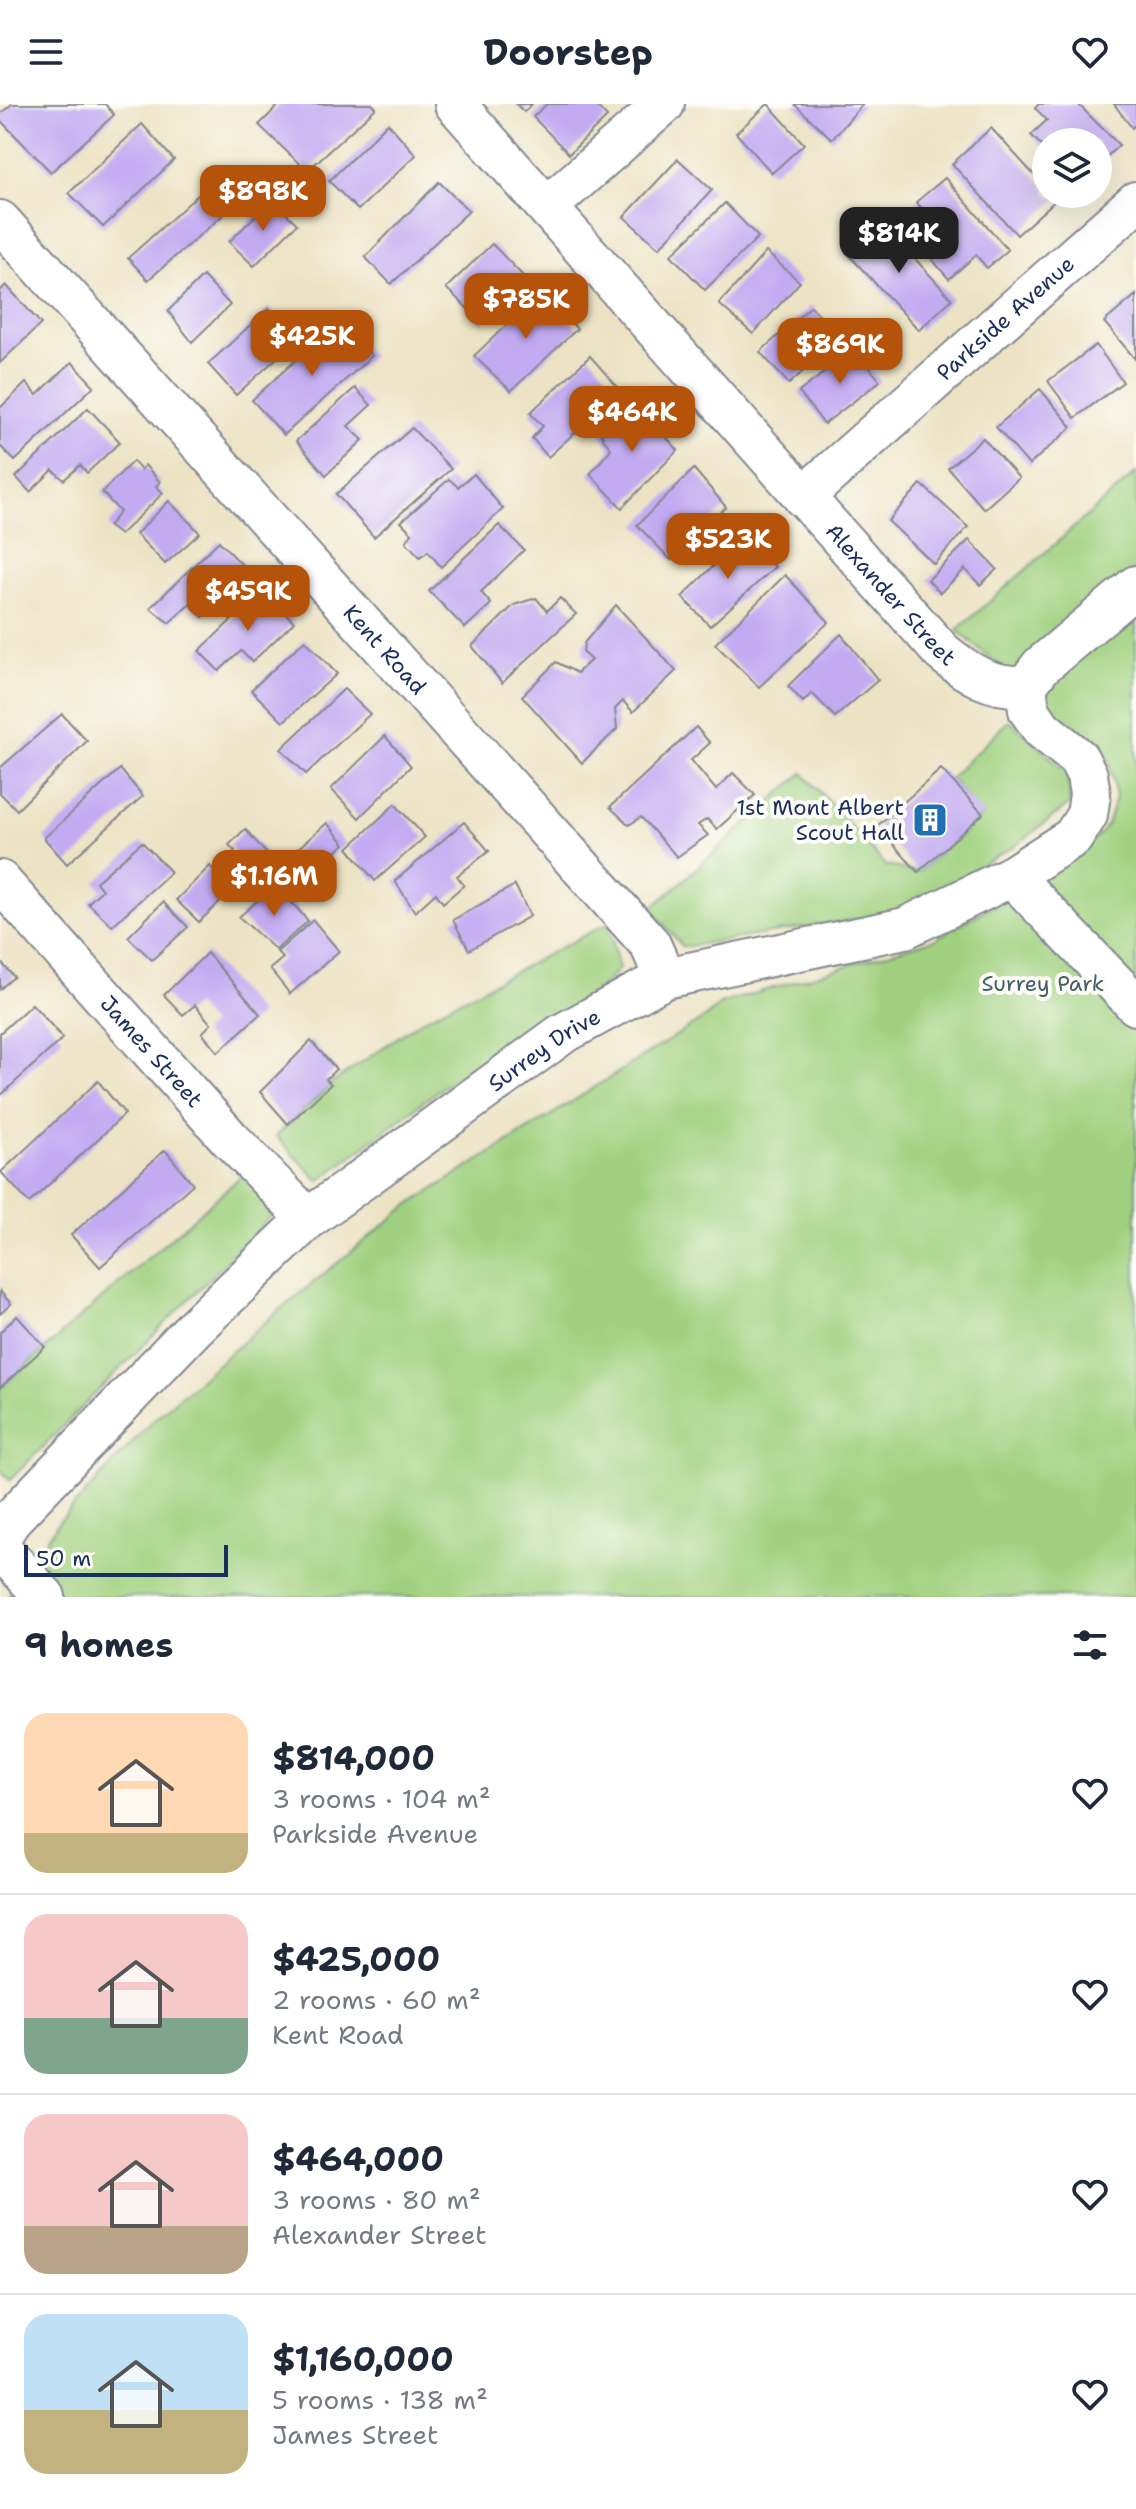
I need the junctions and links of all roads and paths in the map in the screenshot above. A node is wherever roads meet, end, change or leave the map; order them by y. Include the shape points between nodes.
1 (455, 104) edge
2 (664, 104) edge
3 (1136, 202) edge
4 (547, 207) junction
5 (0, 221) edge
6 (803, 497) junction
7 (1136, 586) edge
8 (1034, 686) junction
9 (1012, 876) junction
10 (0, 881) edge
11 (665, 978) junction
12 (1136, 1005) edge
13 (308, 1219) junction
14 (3, 1528) edge
15 (45, 1597) edge

1 - 4 street, Alexander Street
2 - 4 street
3 - 6 street, Parkside Avenue
4 - 6 street, Alexander Street
5 - 11 street, Kent Road via 650,944
6 - 8 street, Alexander Street via 942,652 964,670 1002,688
7 - 8 street
8 - 9 street, Surrey Drive via 1042,729 1078,758 1090,794 1087,815 1073,837
9 - 11 street, Surrey Drive via 905,928
9 - 12 street
10 - 13 street, James Street
11 - 13 street, Surrey Drive via 562,1034
13 - 14 street, Surrey Drive via 195,1327
14 - 15 street

